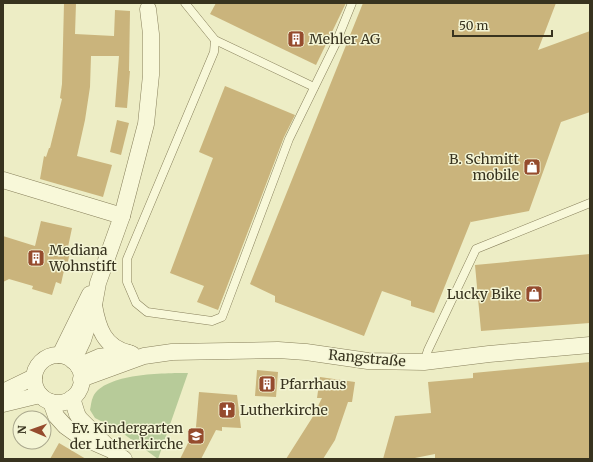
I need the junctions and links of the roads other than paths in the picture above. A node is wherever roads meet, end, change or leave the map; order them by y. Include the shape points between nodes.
1 (185, 3) edge
2 (352, 3) edge
3 (148, 9) dead end
4 (215, 40) junction
5 (314, 87) junction
6 (3, 180) edge
7 (590, 203) edge
8 (122, 216) junction
9 (98, 283) junction
10 (94, 305) junction
11 (590, 345) edge
12 (136, 354) junction
13 (424, 362) junction
14 (73, 365) junction
15 (34, 377) junction
16 (3, 392) edge
17 (46, 398) junction
18 (72, 398) junction
19 (3, 404) edge
20 (117, 455) edge

1 - 4 lane
2 - 5 lane
3 - 8 street via 151,75 146,124
4 - 5 lane
4 - 5 lane via 214,52 128,259 127,282 136,304 147,312 212,320 222,317 289,139
6 - 8 street
7 - 13 lane via 476,248
8 - 9 street
9 - 10 street
9 - 14 street via 88,296
10 - 12 street via 98,324 108,342 119,351
10 - 14 street
11 - 13 street, Rangstraße
12 - 13 street, Rangstraße via 278,350 368,361
12 - 14 street, Rangstraße
14 - 15 street via 54,356 42,361
14 - 18 street via 79,389
15 - 16 street
15 - 17 street via 34,383
17 - 18 street via 62,402
17 - 19 street
17 - 20 street via 65,426
18 - 20 street via 80,418

